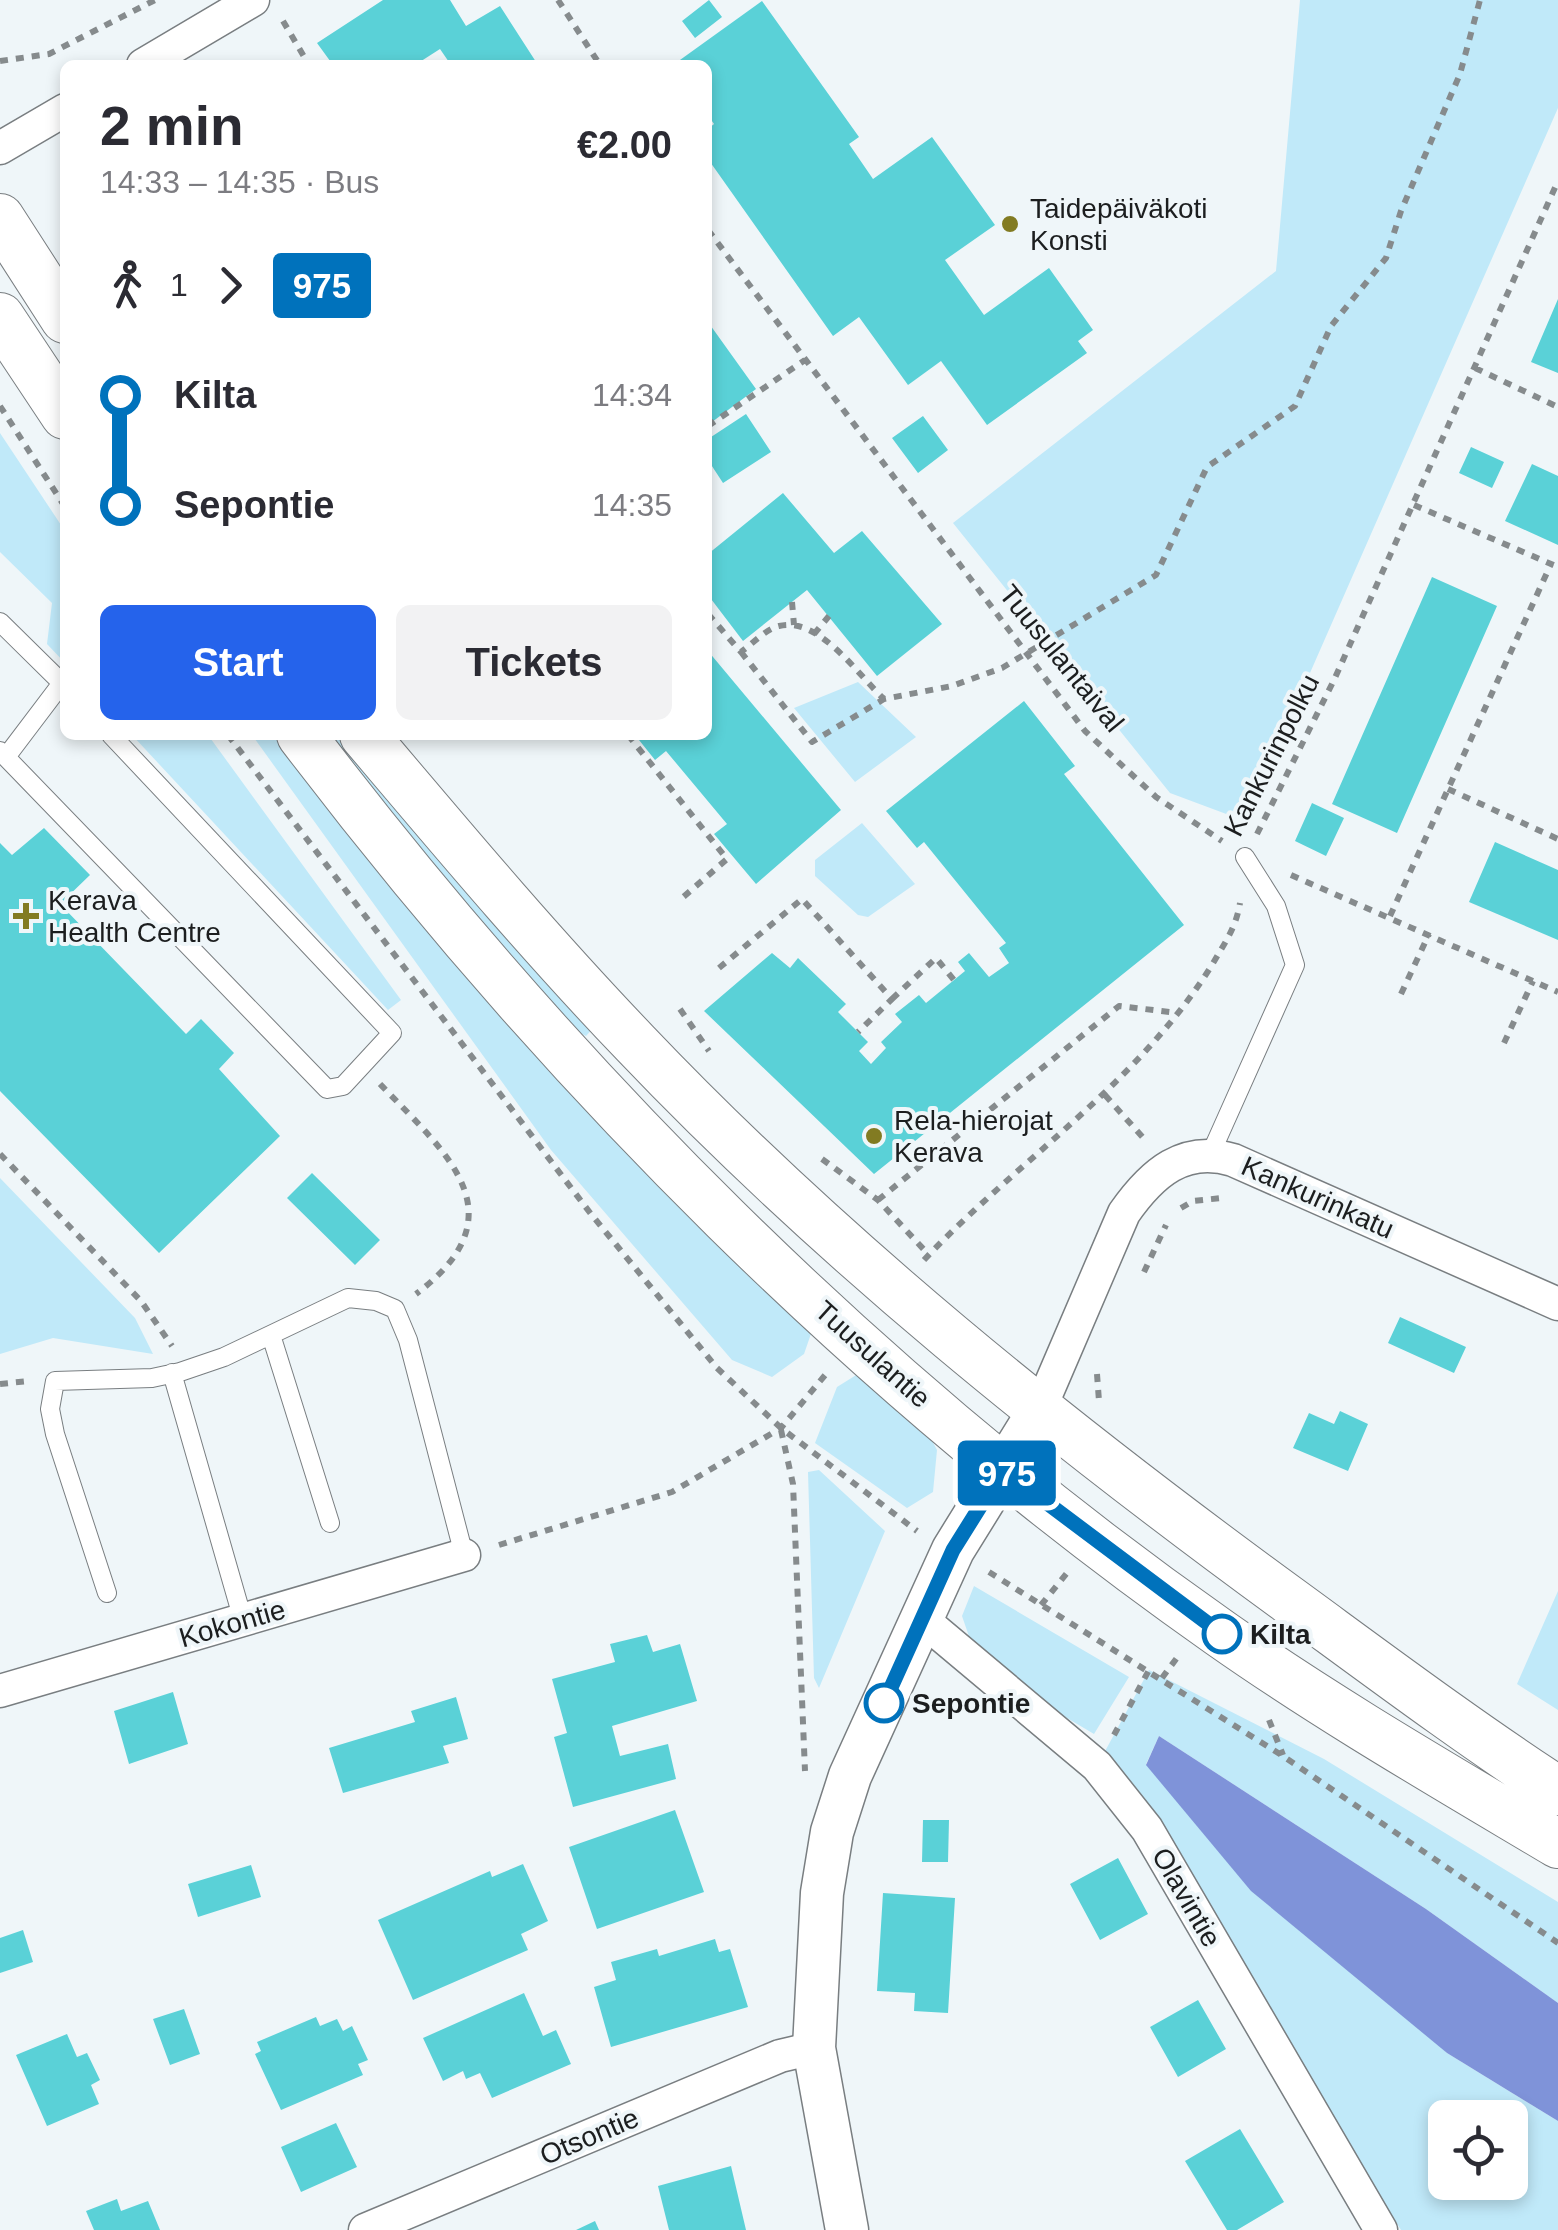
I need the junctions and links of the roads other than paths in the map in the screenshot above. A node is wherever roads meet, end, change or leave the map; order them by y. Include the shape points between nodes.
1 (266, 8) edge
2 (154, 60) edge
3 (60, 113) edge
4 (0, 148) edge
5 (0, 218) edge
6 (60, 312) edge
7 (0, 318) edge
8 (60, 408) edge
9 (0, 622) edge
10 (60, 681) edge
11 (60, 688) edge
12 (116, 740) edge
13 (306, 740) edge
14 (368, 740) edge
15 (3, 754) edge
16 (1246, 857) road end
17 (1212, 1153) junction
18 (1558, 1304) edge
19 (271, 1334) junction
20 (176, 1373) junction
21 (1039, 1410) junction
22 (1003, 1470) junction
23 (330, 1523) dead end
24 (464, 1556) joint
25 (107, 1593) dead end
26 (243, 1620) junction
27 (923, 1620) junction
28 (0, 1690) edge
29 (1558, 1791) edge
30 (1558, 1844) edge
31 (814, 2048) junction
32 (365, 2230) edge
33 (847, 2230) edge
34 (1381, 2230) edge

1 - 2 street
3 - 4 street
5 - 6 main road
7 - 8 main road
9 - 10 lane
11 - 15 lane
12 - 15 lane via 392,1033 343,1086 327,1089
13 - 22 main road, Tuusulantie via 463,942 641,1137
14 - 21 main road via 636,1045 835,1233
16 - 17 lane via 1276,906 1295,965
17 - 18 street, Kankurinkatu
17 - 21 street, Kankurinkatu via 1168,1166 1124,1212
19 - 20 lane
19 - 23 lane
19 - 24 lane via 348,1298 395,1310
20 - 25 lane via 55,1381 55,1434
20 - 26 lane
21 - 22 street
21 - 29 main road via 1212,1544
22 - 27 street via 953,1550
22 - 30 main road, Tuusulantie via 1222,1634
24 - 26 street, Kokontie
26 - 28 street, Kokontie
27 - 31 street via 850,1776 832,1832
27 - 34 street, Olavintie via 1097,1766 1147,1829
31 - 32 street, Otsontie via 780,2056
31 - 33 street

